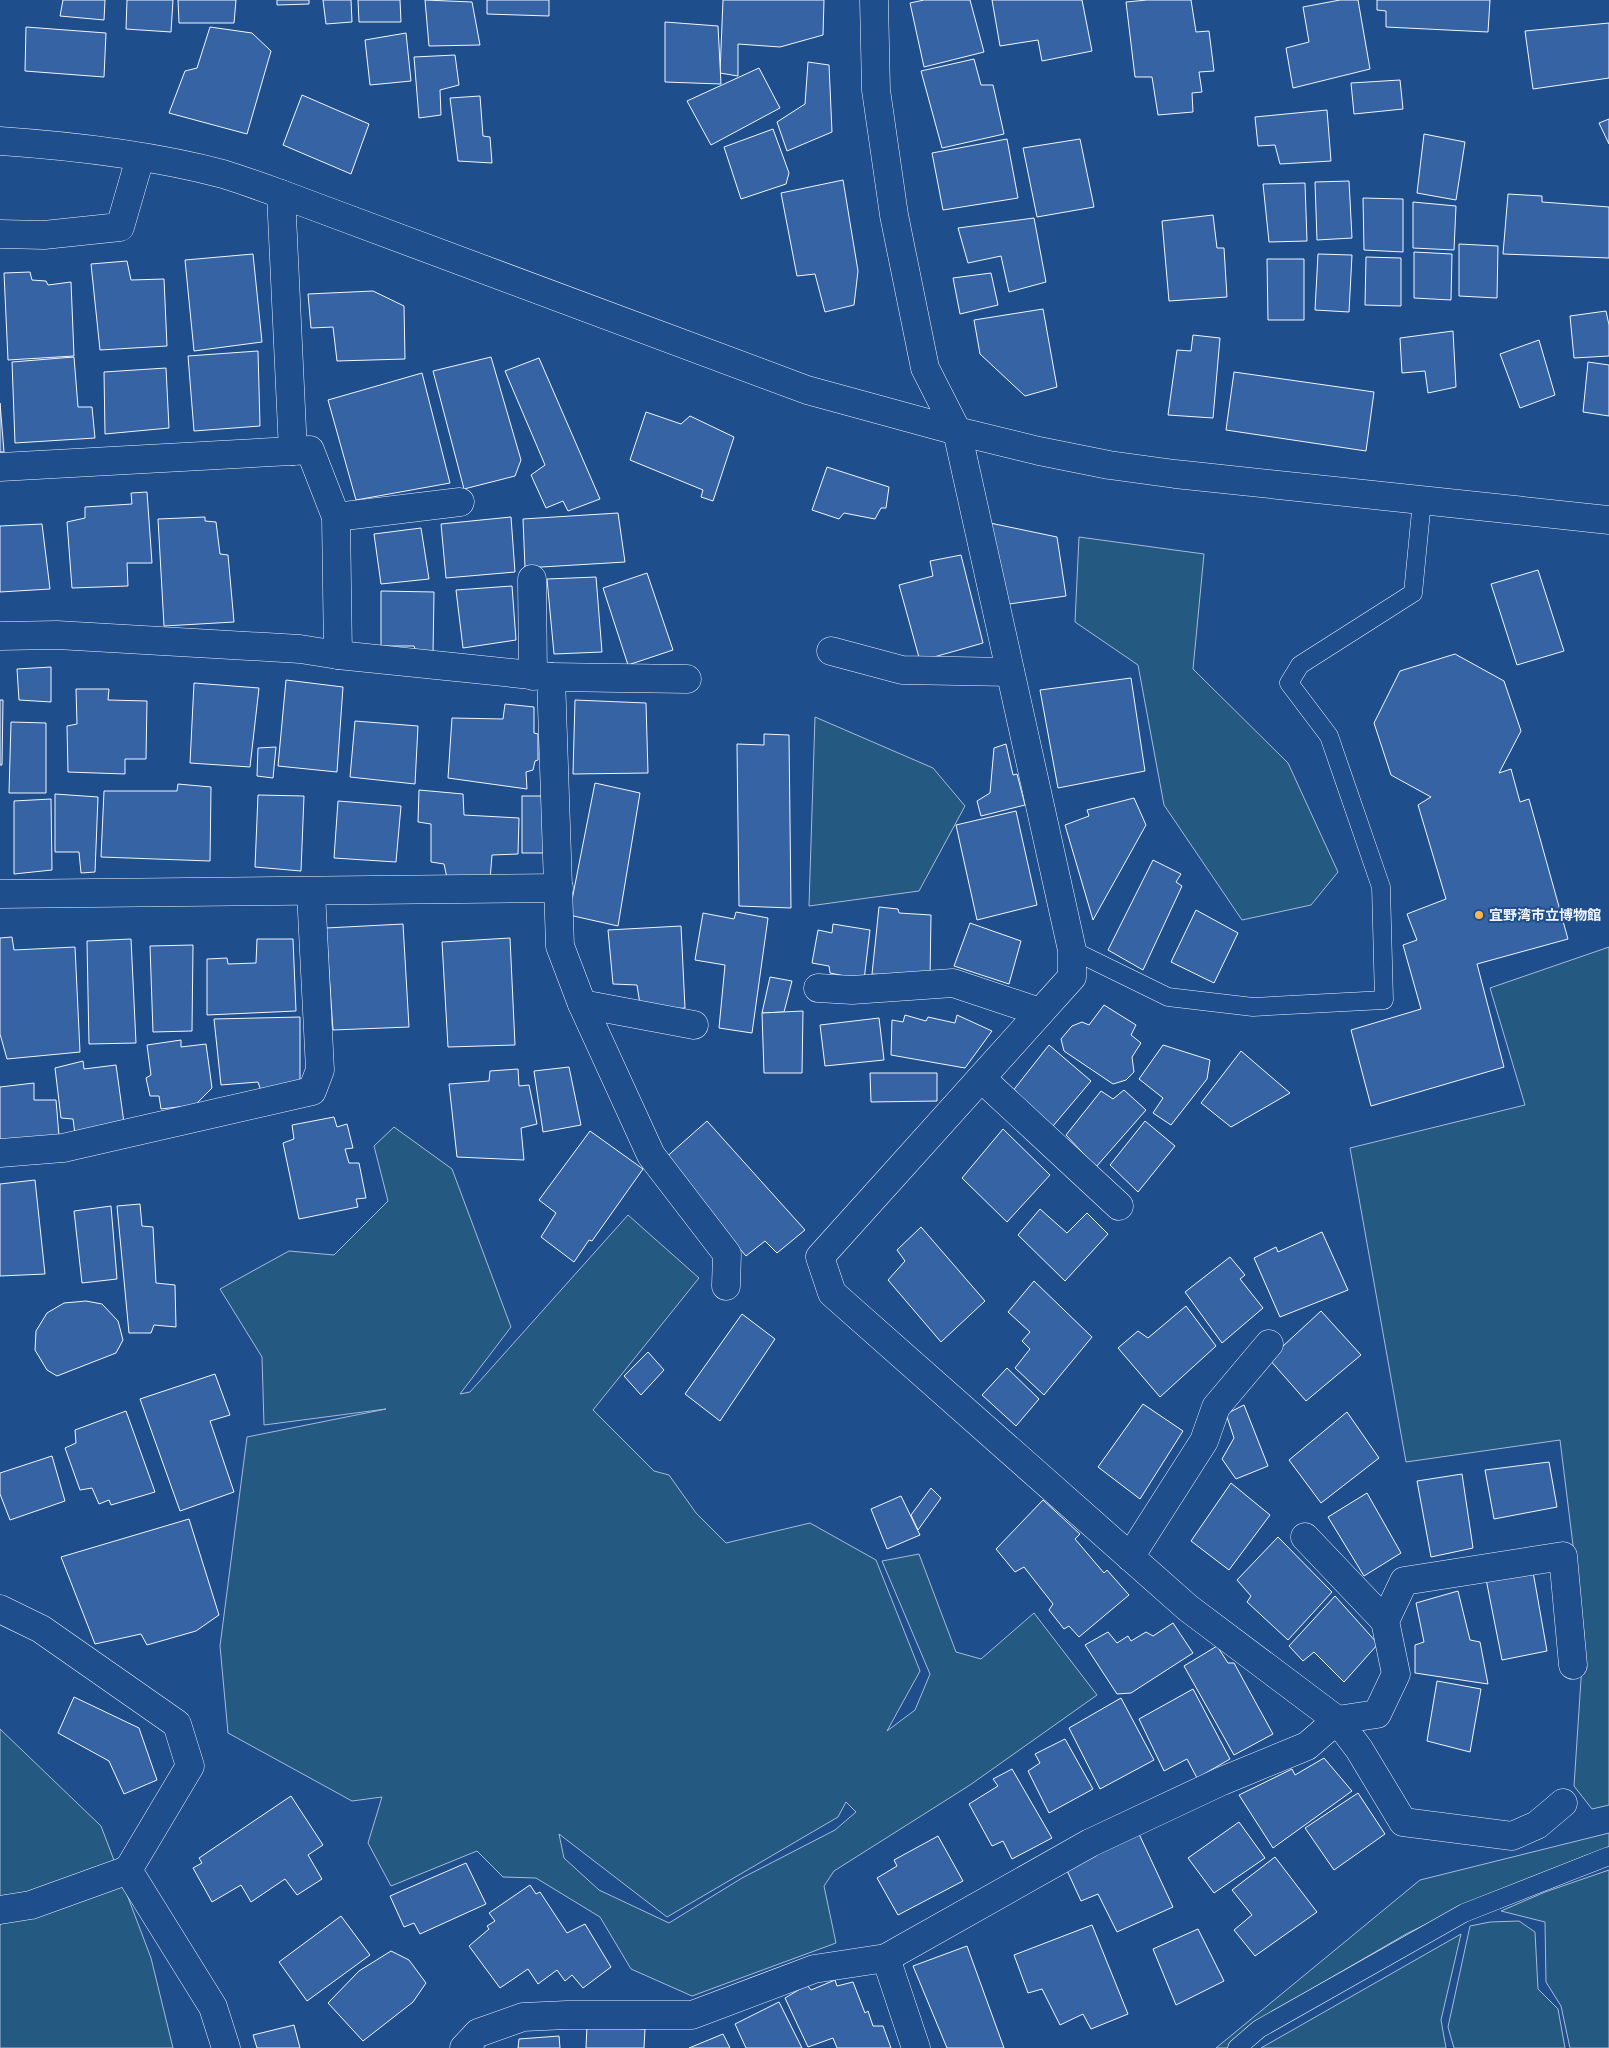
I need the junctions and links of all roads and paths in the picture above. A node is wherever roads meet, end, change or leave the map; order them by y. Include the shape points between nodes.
1 (874, 0) edge
2 (0, 142) edge
3 (140, 158) junction
4 (281, 194) junction
5 (0, 234) edge
6 (957, 431) junction
7 (293, 451) junction
8 (0, 467) edge
9 (1422, 501) junction
10 (460, 502) dead end
11 (336, 517) junction
12 (1609, 520) edge
13 (532, 579) dead end
14 (0, 636) edge
15 (831, 651) dead end
16 (338, 655) junction
17 (1010, 672) junction
18 (542, 676) junction
19 (687, 679) dead end
20 (558, 888) junction
21 (311, 892) junction
22 (0, 894) edge
23 (1072, 950) junction
24 (818, 988) dead end
25 (582, 1004) junction
26 (1040, 1012) junction
27 (694, 1026) dead end
28 (981, 1078) junction
29 (0, 1153) edge
30 (1120, 1206) dead end
31 (726, 1286) dead end
32 (1269, 1344) dead end
33 (1305, 1538) dead end
34 (1130, 1557) junction
35 (0, 1608) edge
36 (1385, 1621) junction
37 (1573, 1664) dead end
38 (1337, 1720) junction
39 (1563, 1803) dead end
40 (1609, 1856) edge
41 (128, 1870) junction
42 (0, 1910) edge
43 (886, 1958) junction
44 (226, 2048) edge
45 (464, 2048) edge
46 (916, 2048) edge
47 (1237, 2048) edge

1 - 6 street via 876,90 894,215 924,368
2 - 3 street via 53,145
3 - 4 street via 223,174
3 - 5 street via 120,227 44,235
4 - 6 street via 807,390
4 - 7 street
6 - 9 street via 1109,465
6 - 17 street
7 - 8 street
7 - 11 street via 310,450
9 - 12 street
9 - 23 lane via 1413,593 1300,665 1289,683 1329,736 1381,887 1384,1000 1253,1007 1168,997
10 - 11 street
11 - 16 street
13 - 18 street
14 - 16 street via 57,635 300,649
15 - 17 street via 902,670
16 - 18 street
17 - 23 street
18 - 19 street
18 - 20 street
20 - 21 street
20 - 25 street via 560,946
21 - 22 street
21 - 29 street via 320,1070 312,1091 63,1148
23 - 26 street via 1072,977
24 - 26 street via 852,990 953,983
25 - 27 street
25 - 31 street via 651,1155 727,1254
26 - 28 street
28 - 30 street
28 - 34 street via 820,1257 832,1293
32 - 34 street via 1216,1407 1204,1441
33 - 36 street
34 - 38 street via 1188,1608
35 - 41 street via 41,1629 177,1724 190,1766
36 - 37 street via 1404,1581 1563,1556
36 - 38 street via 1396,1674 1378,1714
38 - 39 street via 1359,1749 1403,1822 1512,1836 1537,1825
38 - 43 street via 1307,1746 1090,1843
40 - 47 lane via 1464,1913 1259,2029
41 - 42 street via 31,1905
41 - 44 street via 213,2007
43 - 45 street via 814,1969 692,2015 523,2018 478,2033
43 - 46 street

